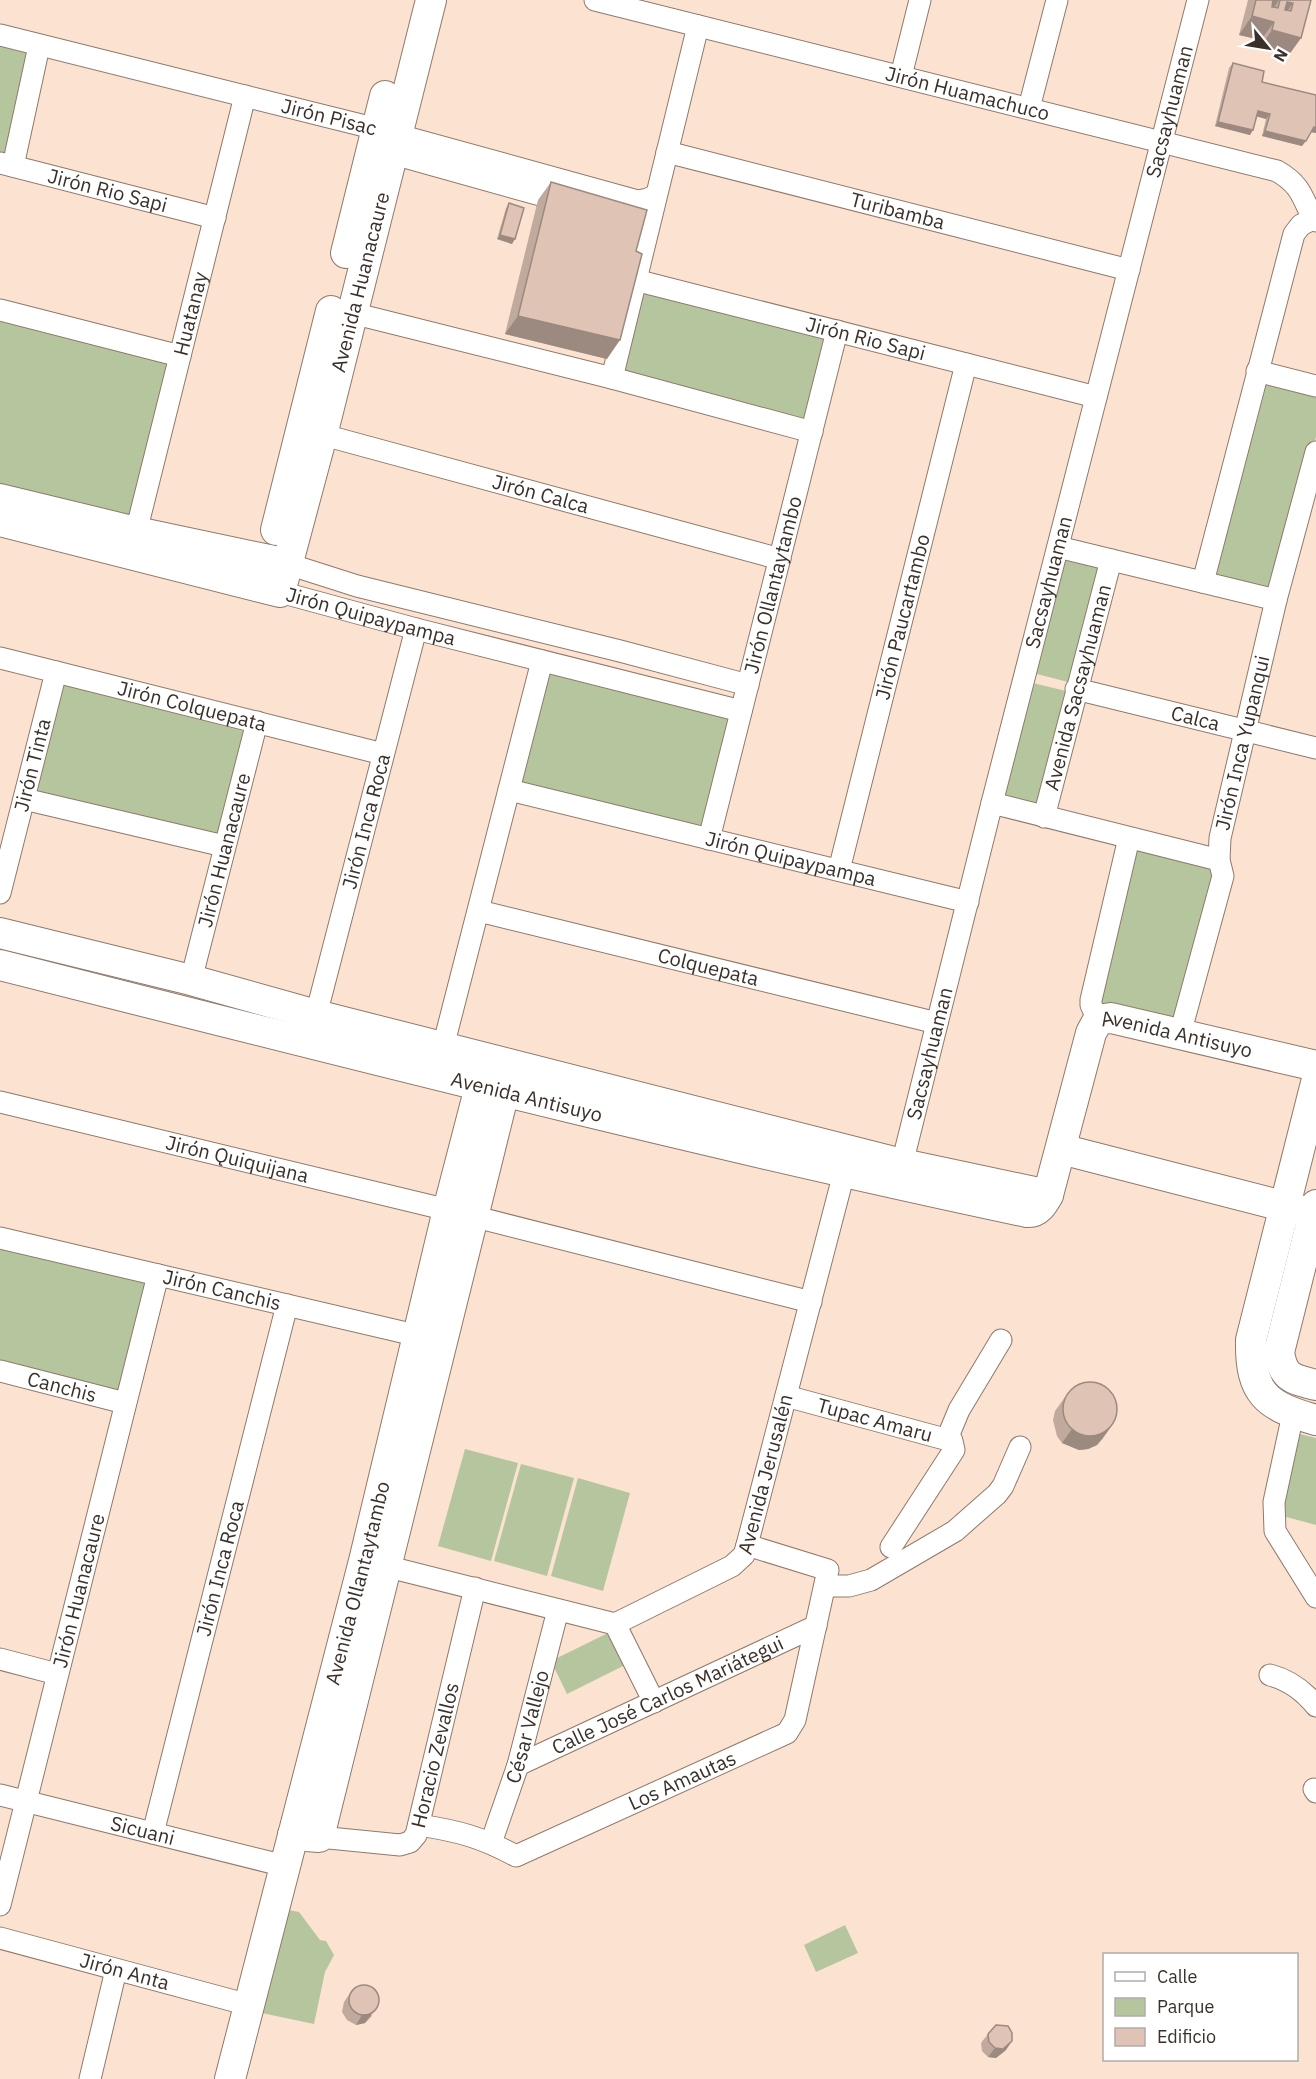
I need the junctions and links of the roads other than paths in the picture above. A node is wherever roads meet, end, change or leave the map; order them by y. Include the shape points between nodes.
1 (409, 0) edge
2 (430, 0) edge
3 (595, 0) edge
4 (920, 0) edge
5 (1057, 0) edge
6 (1198, 0) edge
7 (698, 26) junction
8 (0, 35) edge
9 (39, 46) junction
10 (901, 76) junction
11 (245, 96) junction
12 (1029, 108) junction
13 (385, 141) junction
14 (1162, 142) junction
15 (667, 152) junction
16 (6, 164) edge
17 (654, 203) junction
18 (586, 208) edge
19 (215, 218) junction
20 (631, 220) edge
21 (1314, 220) edge
22 (1129, 270) junction
23 (635, 280) junction
24 (0, 310) edge
25 (352, 313) junction
26 (837, 331) junction
27 (180, 356) junction
28 (966, 364) junction
29 (1257, 371) junction
30 (612, 378) junction
31 (1316, 386) edge
32 (1096, 397) junction
33 (312, 432) junction
34 (812, 432) junction
35 (1316, 452) edge
36 (0, 499) edge
37 (0, 521) edge
38 (136, 532) junction
39 (1058, 547) junction
40 (780, 559) junction
41 (1110, 560) junction
42 (274, 576) junction
43 (1203, 582) junction
44 (1276, 600) junction
45 (416, 629) junction
46 (0, 658) edge
47 (542, 661) junction
48 (56, 672) junction
49 (748, 685) junction
50 (1076, 689) junction
51 (741, 711) junction
52 (256, 722) junction
53 (1245, 731) junction
54 (1316, 748) edge
55 (383, 754) junction
56 (508, 790) junction
57 (24, 799) junction
58 (992, 803) junction
59 (1044, 817) junction
60 (1129, 838) junction
61 (710, 839) junction
62 (224, 846) junction
63 (1219, 860) junction
64 (839, 870) junction
65 (0, 893) edge
66 (968, 902) junction
67 (479, 911) junction
68 (0, 933) edge
69 (0, 965) edge
70 (191, 980) junction
71 (316, 1015) junction
72 (1098, 1020) junction
73 (937, 1023) junction
74 (1180, 1034) junction
75 (443, 1047) junction
76 (1316, 1066) edge
77 (1316, 1083) edge
78 (492, 1090) junction
79 (0, 1102) edge
80 (1061, 1149) junction
81 (902, 1164) junction
82 (844, 1173) junction
83 (1048, 1195) junction
84 (1285, 1206) junction
85 (461, 1213) junction
86 (1313, 1225) edge
87 (0, 1238) edge
88 (158, 1275) junction
89 (811, 1302) junction
90 (287, 1305) junction
91 (430, 1339) junction
92 (1001, 1340) dead end
93 (0, 1371) edge
94 (1316, 1385) edge
95 (786, 1396) junction
96 (125, 1403) junction
97 (1305, 1417) edge
98 (950, 1444) junction
99 (1020, 1447) dead end
100 (747, 1545) junction
101 (891, 1546) dead end
102 (375, 1563) junction
103 (826, 1578) junction
104 (475, 1588) junction
105 (1316, 1597) edge
106 (558, 1610) junction
107 (615, 1624) junction
108 (816, 1626) junction
109 (0, 1659) edge
110 (57, 1674) junction
111 (1270, 1675) dead end
112 (654, 1702) junction
113 (1316, 1706) edge
114 (518, 1765) junction
115 (0, 1795) edge
116 (26, 1802) junction
117 (419, 1825) junction
118 (153, 1833) junction
119 (306, 1836) junction
120 (491, 1843) junction
121 (285, 1866) junction
122 (0, 1905) edge
123 (0, 1938) edge
124 (116, 1970) junction
125 (249, 2005) junction
126 (90, 2079) edge
127 (230, 2079) edge

1 - 13 street, Avenida Huanacaure
2 - 13 street, Avenida Huanacaure
3 - 7 street, Jirón Huamachuco
4 - 10 street
5 - 12 street
6 - 14 street, Sacsayhuaman
7 - 10 street, Jirón Huamachuco
7 - 15 street
8 - 9 street, Jirón Pisac
9 - 11 street, Jirón Pisac
9 - 16 street
10 - 12 street, Jirón Huamachuco
11 - 13 street, Jirón Pisac
11 - 19 street, Huatanay
12 - 14 street, Jirón Huamachuco
13 - 17 street, Jirón Pisac
13 - 18 street, Jirón Pisac
13 - 25 street, Avenida Huanacaure
13 - 33 street, Avenida Huanacaure
14 - 21 street, Jirón Huamachuco via 1277,171 1291,179
14 - 22 street, Sacsayhuaman
15 - 17 street
15 - 22 street, Turibamba
16 - 19 street, Jirón Rio Sapi
17 - 20 street via 642,218
17 - 23 street
19 - 27 street, Huatanay
21 - 29 street via 1301,225 1294,234
22 - 32 street, Sacsayhuaman
23 - 26 street, Jirón Rio Sapi
23 - 30 street
24 - 27 street
25 - 30 street
25 - 33 street, Avenida Huanacaure
26 - 28 street, Jirón Rio Sapi
26 - 34 street, Jirón Ollantaytambo
27 - 38 street, Huatanay
28 - 32 street, Jirón Rio Sapi
28 - 64 street, Jirón Paucartambo
29 - 31 street
29 - 43 street
30 - 34 street
32 - 39 street, Sacsayhuaman
33 - 40 street, Jirón Calca
33 - 42 street, Avenida Huanacaure
34 - 40 street, Jirón Ollantaytambo
35 - 44 street, Jirón Inca Yupanqui
36 - 38 street, Jirón Quipaypampa
37 - 42 street, Jirón Quipaypampa
38 - 42 street, Jirón Quipaypampa
39 - 41 street
39 - 58 street, Sacsayhuaman
40 - 49 street, Jirón Ollantaytambo
41 - 43 street
41 - 50 street, Avenida Sacsayhuaman
42 - 45 street, Jirón Quipaypampa
42 - 49 street via 357,586
43 - 44 street
44 - 53 street, Jirón Inca Yupanqui
45 - 47 street, Jirón Quipaypampa
45 - 55 street, Jirón Inca Roca
46 - 48 street, Jirón Colquepata
47 - 51 street, Jirón Quipaypampa
47 - 56 street
48 - 52 street, Jirón Colquepata
48 - 57 street, Jirón Tinta
49 - 51 street, Jirón Ollantaytambo
50 - 53 street, Calca
50 - 59 street, Avenida Sacsayhuaman
51 - 61 street, Jirón Ollantaytambo
52 - 55 street, Jirón Colquepata
52 - 62 street, Jirón Huanacaure
53 - 54 street, Calca
53 - 63 street, Jirón Inca Yupanqui via 1220,838
55 - 71 street, Jirón Inca Roca
56 - 61 street, Jirón Quipaypampa
56 - 67 street
57 - 62 street
57 - 65 street, Jirón Tinta
58 - 59 street
58 - 66 street, Sacsayhuaman
59 - 60 street
60 - 63 street
60 - 72 street via 1091,1000
61 - 64 street, Jirón Quipaypampa
62 - 70 street, Jirón Huanacaure
63 - 74 street, Jirón Inca Yupanqui via 1222,876
64 - 66 street, Jirón Quipaypampa
66 - 73 street, Sacsayhuaman
67 - 73 street, Colquepata
67 - 75 street
68 - 70 street, Avenida Antisuyo
69 - 78 street, Avenida Antisuyo
70 - 71 street, Avenida Antisuyo
71 - 75 street, Avenida Antisuyo
72 - 74 street, Avenida Antisuyo via 1111,1018
72 - 80 street, Avenida Antisuyo via 1091,1033
73 - 81 street, Sacsayhuaman
74 - 76 street, Avenida Antisuyo
75 - 81 street, Avenida Antisuyo
77 - 84 street
78 - 82 street, Avenida Antisuyo
78 - 85 street, Avenida Ollantaytambo
79 - 85 street, Jirón Quiquijana
80 - 83 street, Avenida Antisuyo
80 - 84 street
81 - 83 street, Avenida Antisuyo
82 - 83 street, Avenida Antisuyo via 1027,1212 1037,1209
82 - 89 street, Avenida Jerusalén
84 - 86 street
84 - 97 street via 1251,1340 1251,1359 1254,1379 1265,1397 1277,1407
85 - 89 street, Jirón Quiquijana
85 - 91 street, Avenida Ollantaytambo
86 - 94 street via 1279,1352 1281,1367 1288,1375
87 - 88 street, Jirón Canchis
88 - 90 street, Jirón Canchis
88 - 96 street, Jirón Huanacaure
89 - 95 street, Avenida Jerusalén
90 - 91 street, Jirón Canchis
90 - 118 street, Jirón Inca Roca
91 - 102 street, Avenida Ollantaytambo
92 - 98 street via 959,1410
93 - 96 street, Canchis
95 - 98 street, Tupac Amaru
95 - 100 street, Avenida Jerusalén
96 - 110 street, Jirón Huanacaure
97 - 105 street via 1274,1502 1274,1523 1281,1543
98 - 101 street
99 - 103 street via 997,1494 955,1531 871,1580 849,1586
100 - 103 street
100 - 107 street, Avenida Jerusalén via 744,1555 732,1566
102 - 104 street
102 - 119 street, Avenida Ollantaytambo
103 - 108 street, Los Amautas
104 - 106 street
104 - 117 street, Horacio Zevallos
106 - 107 street
106 - 114 street, César Vallejo
107 - 112 street
108 - 112 street, Calle José Carlos Mariátegui
108 - 120 street, Los Amautas via 795,1720 787,1733 516,1856
109 - 110 street
110 - 116 street, Jirón Huanacaure
111 - 113 street via 1300,1689
112 - 114 street, Calle José Carlos Mariátegui
114 - 120 street, César Vallejo
115 - 116 street, Sicuani
116 - 118 street, Sicuani
116 - 122 street, Jirón Huanacaure
117 - 119 street, Horacio Zevallos via 410,1842 400,1845
117 - 120 street, Los Amautas via 456,1831
118 - 121 street, Sicuani
119 - 121 street, Avenida Ollantaytambo
121 - 125 street, Avenida Ollantaytambo
123 - 124 street, Jirón Anta
124 - 125 street, Jirón Anta
124 - 126 street
125 - 127 street, Avenida Ollantaytambo

